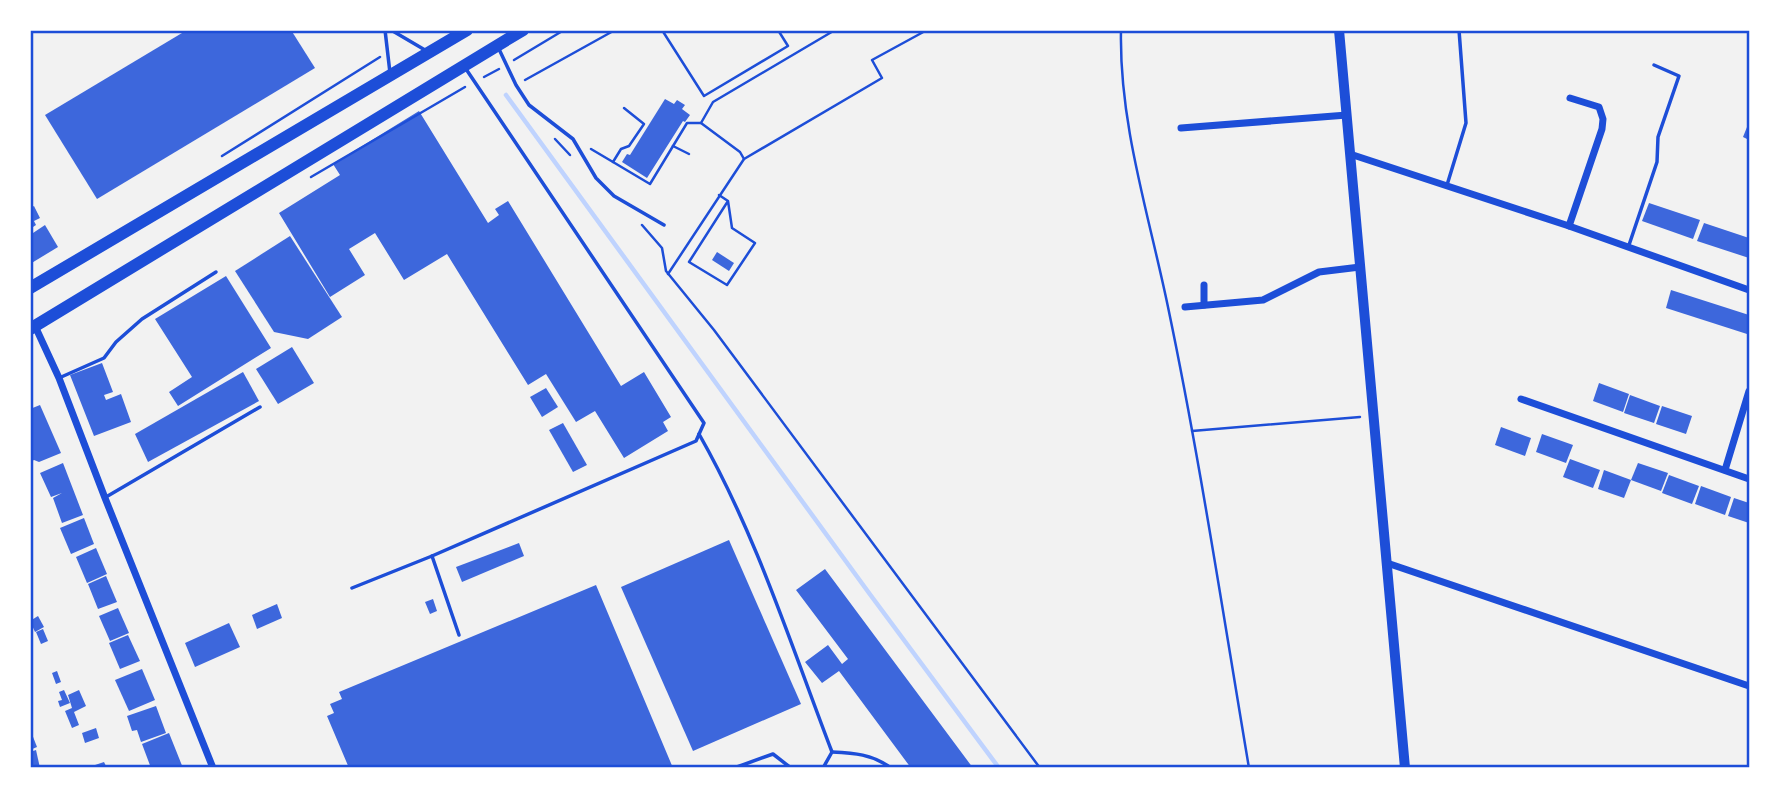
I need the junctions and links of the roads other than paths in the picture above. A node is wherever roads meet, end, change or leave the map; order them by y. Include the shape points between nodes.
1 (385, 30) edge
2 (391, 30) edge
3 (467, 30) edge
4 (523, 30) edge
5 (1339, 30) edge
6 (1459, 30) edge
7 (497, 45) junction
8 (430, 52) junction
9 (463, 65) junction
10 (1654, 65) dead end
11 (391, 75) junction
12 (1570, 98) dead end
13 (1347, 115) junction
14 (1181, 128) dead end
15 (1350, 154) junction
16 (1447, 186) junction
17 (664, 225) dead end
18 (1569, 226) junction
19 (1628, 247) junction
20 (1360, 267) junction
21 (216, 272) dead end
22 (1204, 285) dead end
23 (30, 288) edge
24 (1749, 290) edge
25 (1204, 305) junction
26 (1185, 307) dead end
27 (32, 328) edge
28 (59, 378) junction
29 (1749, 391) edge
30 (1521, 399) dead end
31 (260, 407) dead end
32 (699, 434) junction
33 (1725, 470) junction
34 (1749, 479) edge
35 (104, 498) junction
36 (432, 556) junction
37 (1387, 563) junction
38 (352, 588) dead end
39 (458, 635) dead end
40 (1749, 686) edge
41 (832, 752) junction
42 (213, 768) edge
43 (734, 768) edge
44 (791, 768) edge
45 (823, 768) edge
46 (891, 768) edge
47 (1405, 768) edge

1 - 11 lane
2 - 8 lane
3 - 8 highway
4 - 7 highway
5 - 13 street
6 - 16 lane via 1466,122
7 - 9 highway
7 - 17 lane via 529,104 573,139 596,178 614,196
8 - 11 highway
9 - 27 highway
9 - 32 lane via 704,423
10 - 19 lane via 1679,76
11 - 23 highway
12 - 18 street via 1599,107 1603,118
13 - 14 street
13 - 15 street
15 - 16 street
15 - 20 street
16 - 18 street
18 - 19 street
19 - 24 street
20 - 25 street via 1318,272 1263,300
20 - 37 street
21 - 28 lane via 142,319 104,358
22 - 25 street
25 - 26 street
27 - 28 street
28 - 35 street
29 - 33 street
30 - 33 street
31 - 35 lane
32 - 36 lane via 696,441
32 - 41 lane via 749,536
33 - 34 street
35 - 42 street
36 - 38 lane
36 - 39 lane
37 - 40 street
37 - 47 street
41 - 45 lane
41 - 46 lane via 858,753
43 - 44 lane via 773,754

